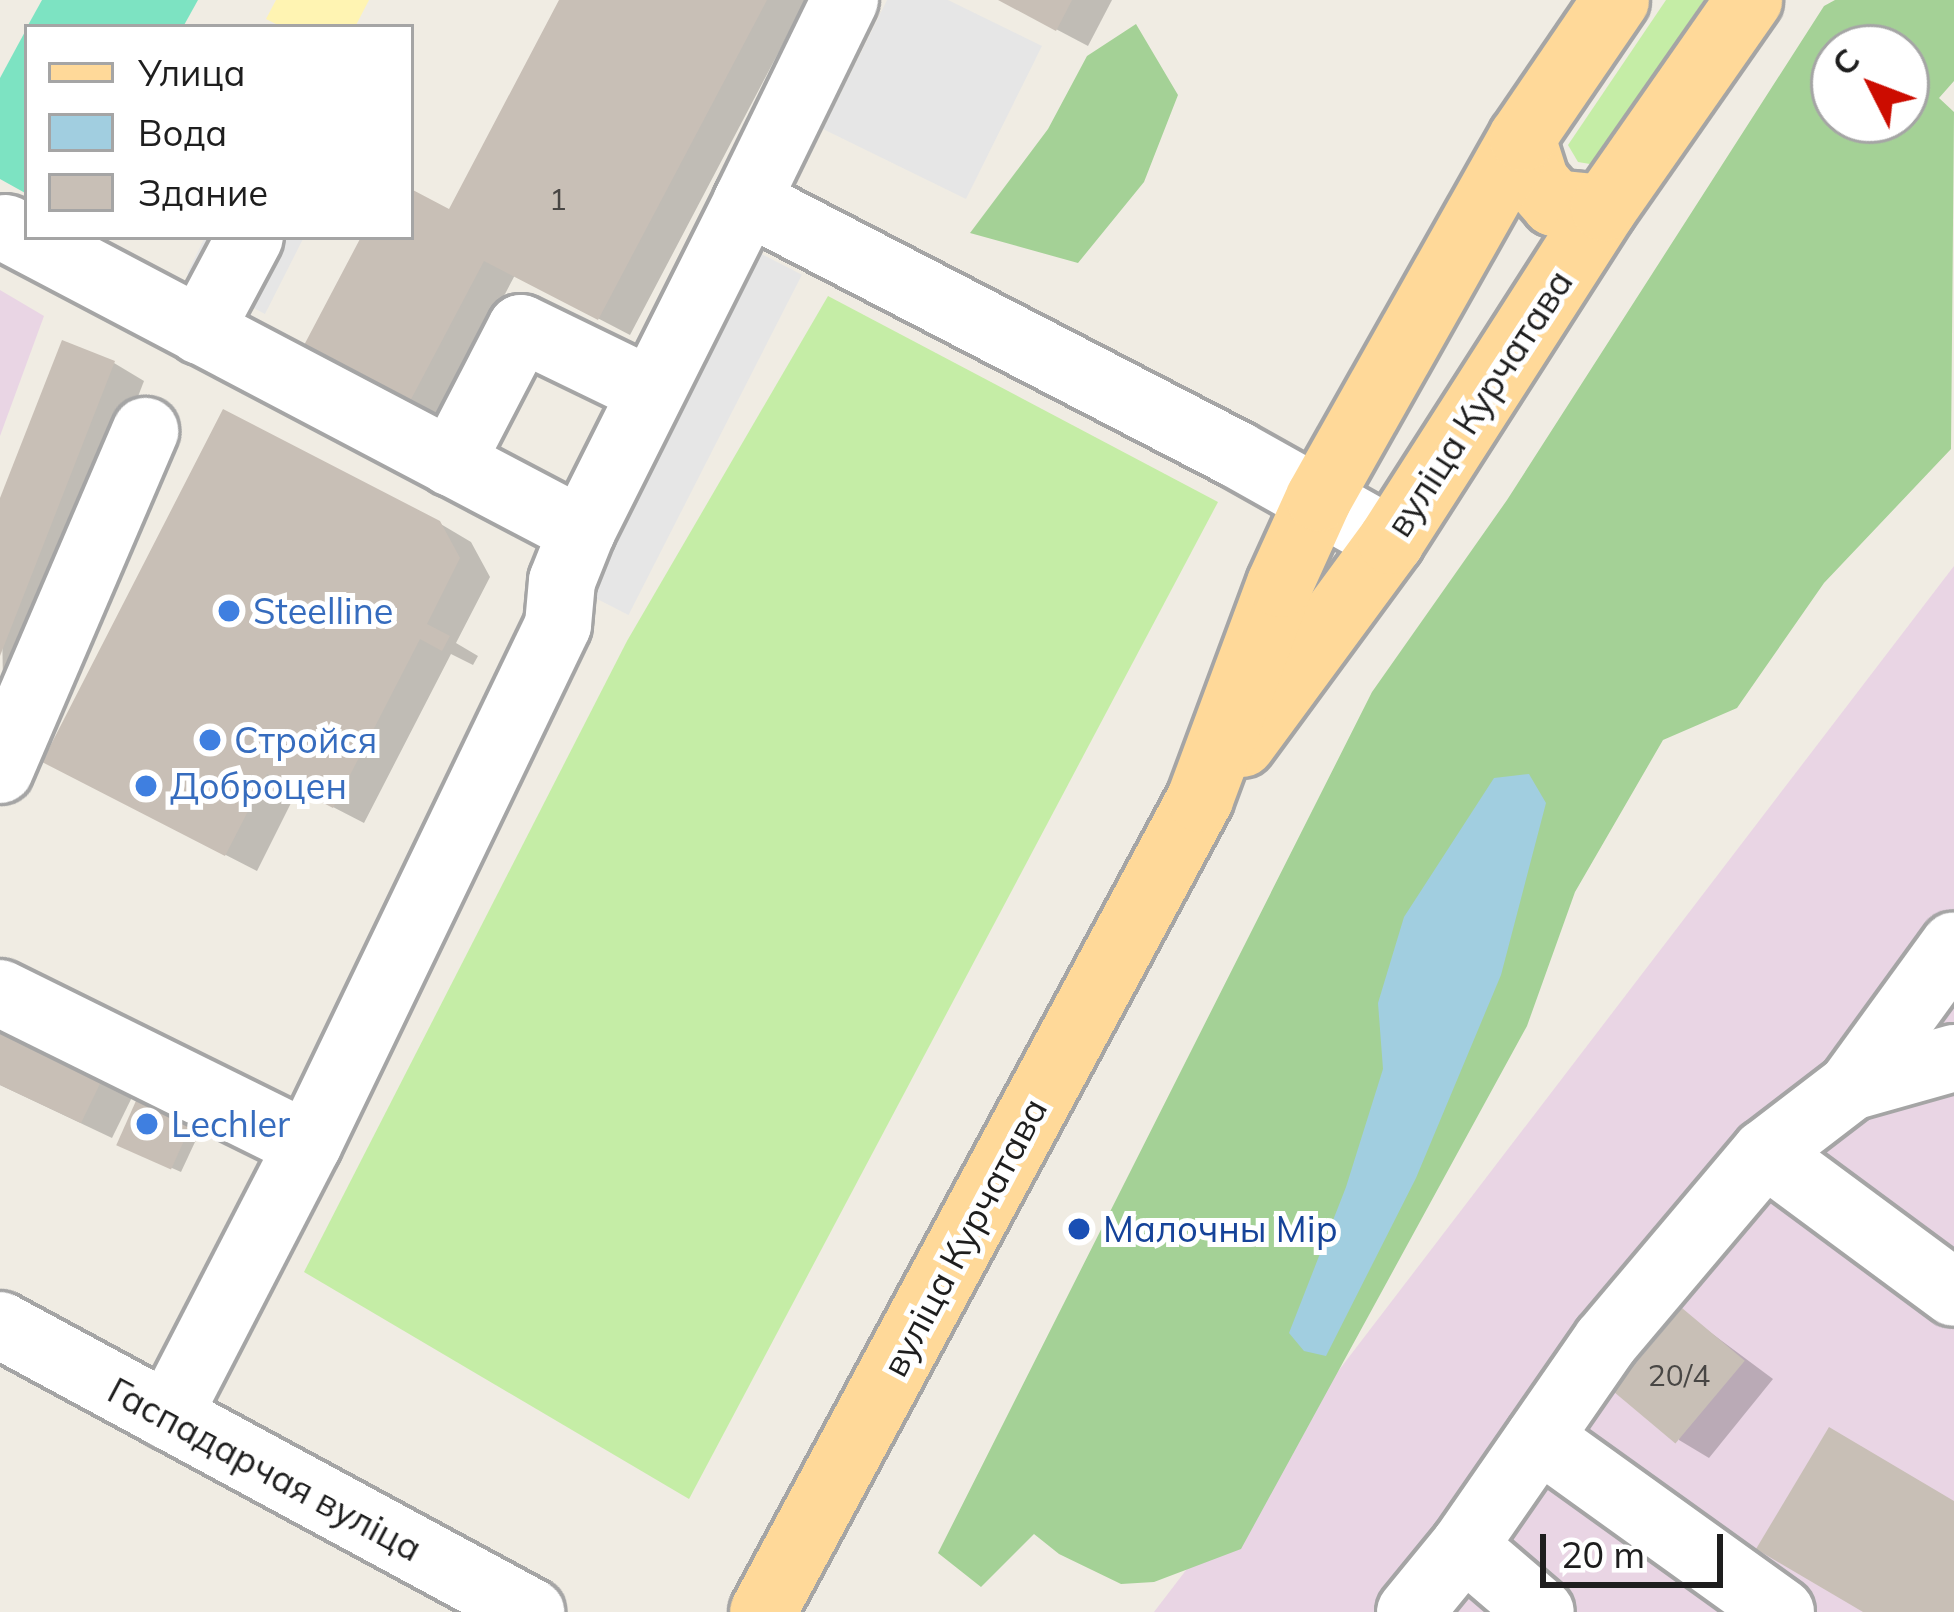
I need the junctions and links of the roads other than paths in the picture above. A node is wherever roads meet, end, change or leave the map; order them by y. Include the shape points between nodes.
1 (845, 0) edge
2 (1616, 0) edge
3 (1749, 0) edge
4 (1522, 138) junction
5 (747, 201) junction
6 (1604, 208) junction
7 (6, 228) dead end
8 (24, 238) edge
9 (29, 240) edge
10 (248, 240) edge
11 (200, 331) junction
12 (651, 391) junction
13 (146, 431) dead end
14 (451, 463) junction
15 (1318, 497) junction
16 (582, 531) junction
17 (1391, 541) junction
18 (0, 770) edge
19 (1200, 799) junction
20 (1954, 946) edge
21 (0, 993) edge
22 (1954, 1058) edge
23 (1851, 1087) junction
24 (308, 1145) junction
25 (1765, 1153) junction
26 (1954, 1293) edge
27 (0, 1325) edge
28 (168, 1416) junction
29 (1539, 1438) junction
30 (1464, 1546) junction
31 (531, 1612) edge
32 (763, 1612) edge
33 (1410, 1612) edge
34 (1541, 1612) edge
35 (1781, 1612) edge

1 - 5 street
2 - 4 main road, вуліца Курчатава
3 - 6 main road, вуліца Курчатава
4 - 6 main road via 1535,182 1554,203
4 - 15 main road, вуліца Курчатава
5 - 12 street
5 - 15 street
6 - 17 main road, вуліца Курчатава
7 - 8 street
9 - 11 street
10 - 11 street
11 - 14 street
12 - 14 street via 521,328
12 - 16 street
13 - 18 street
14 - 16 street
15 - 17 street
15 - 19 main road, вуліца Курчатава
16 - 24 street via 562,581 558,625
17 - 19 main road, вуліца Курчатава
19 - 32 main road, вуліца Курчатава
20 - 23 street
21 - 24 street
22 - 23 street
23 - 25 street
24 - 28 street
25 - 26 street
25 - 29 street via 1606,1341
27 - 28 street, Гаспадарчая вуліца
28 - 31 street, Гаспадарчая вуліца
29 - 30 street
29 - 35 street
30 - 33 street
30 - 34 street

